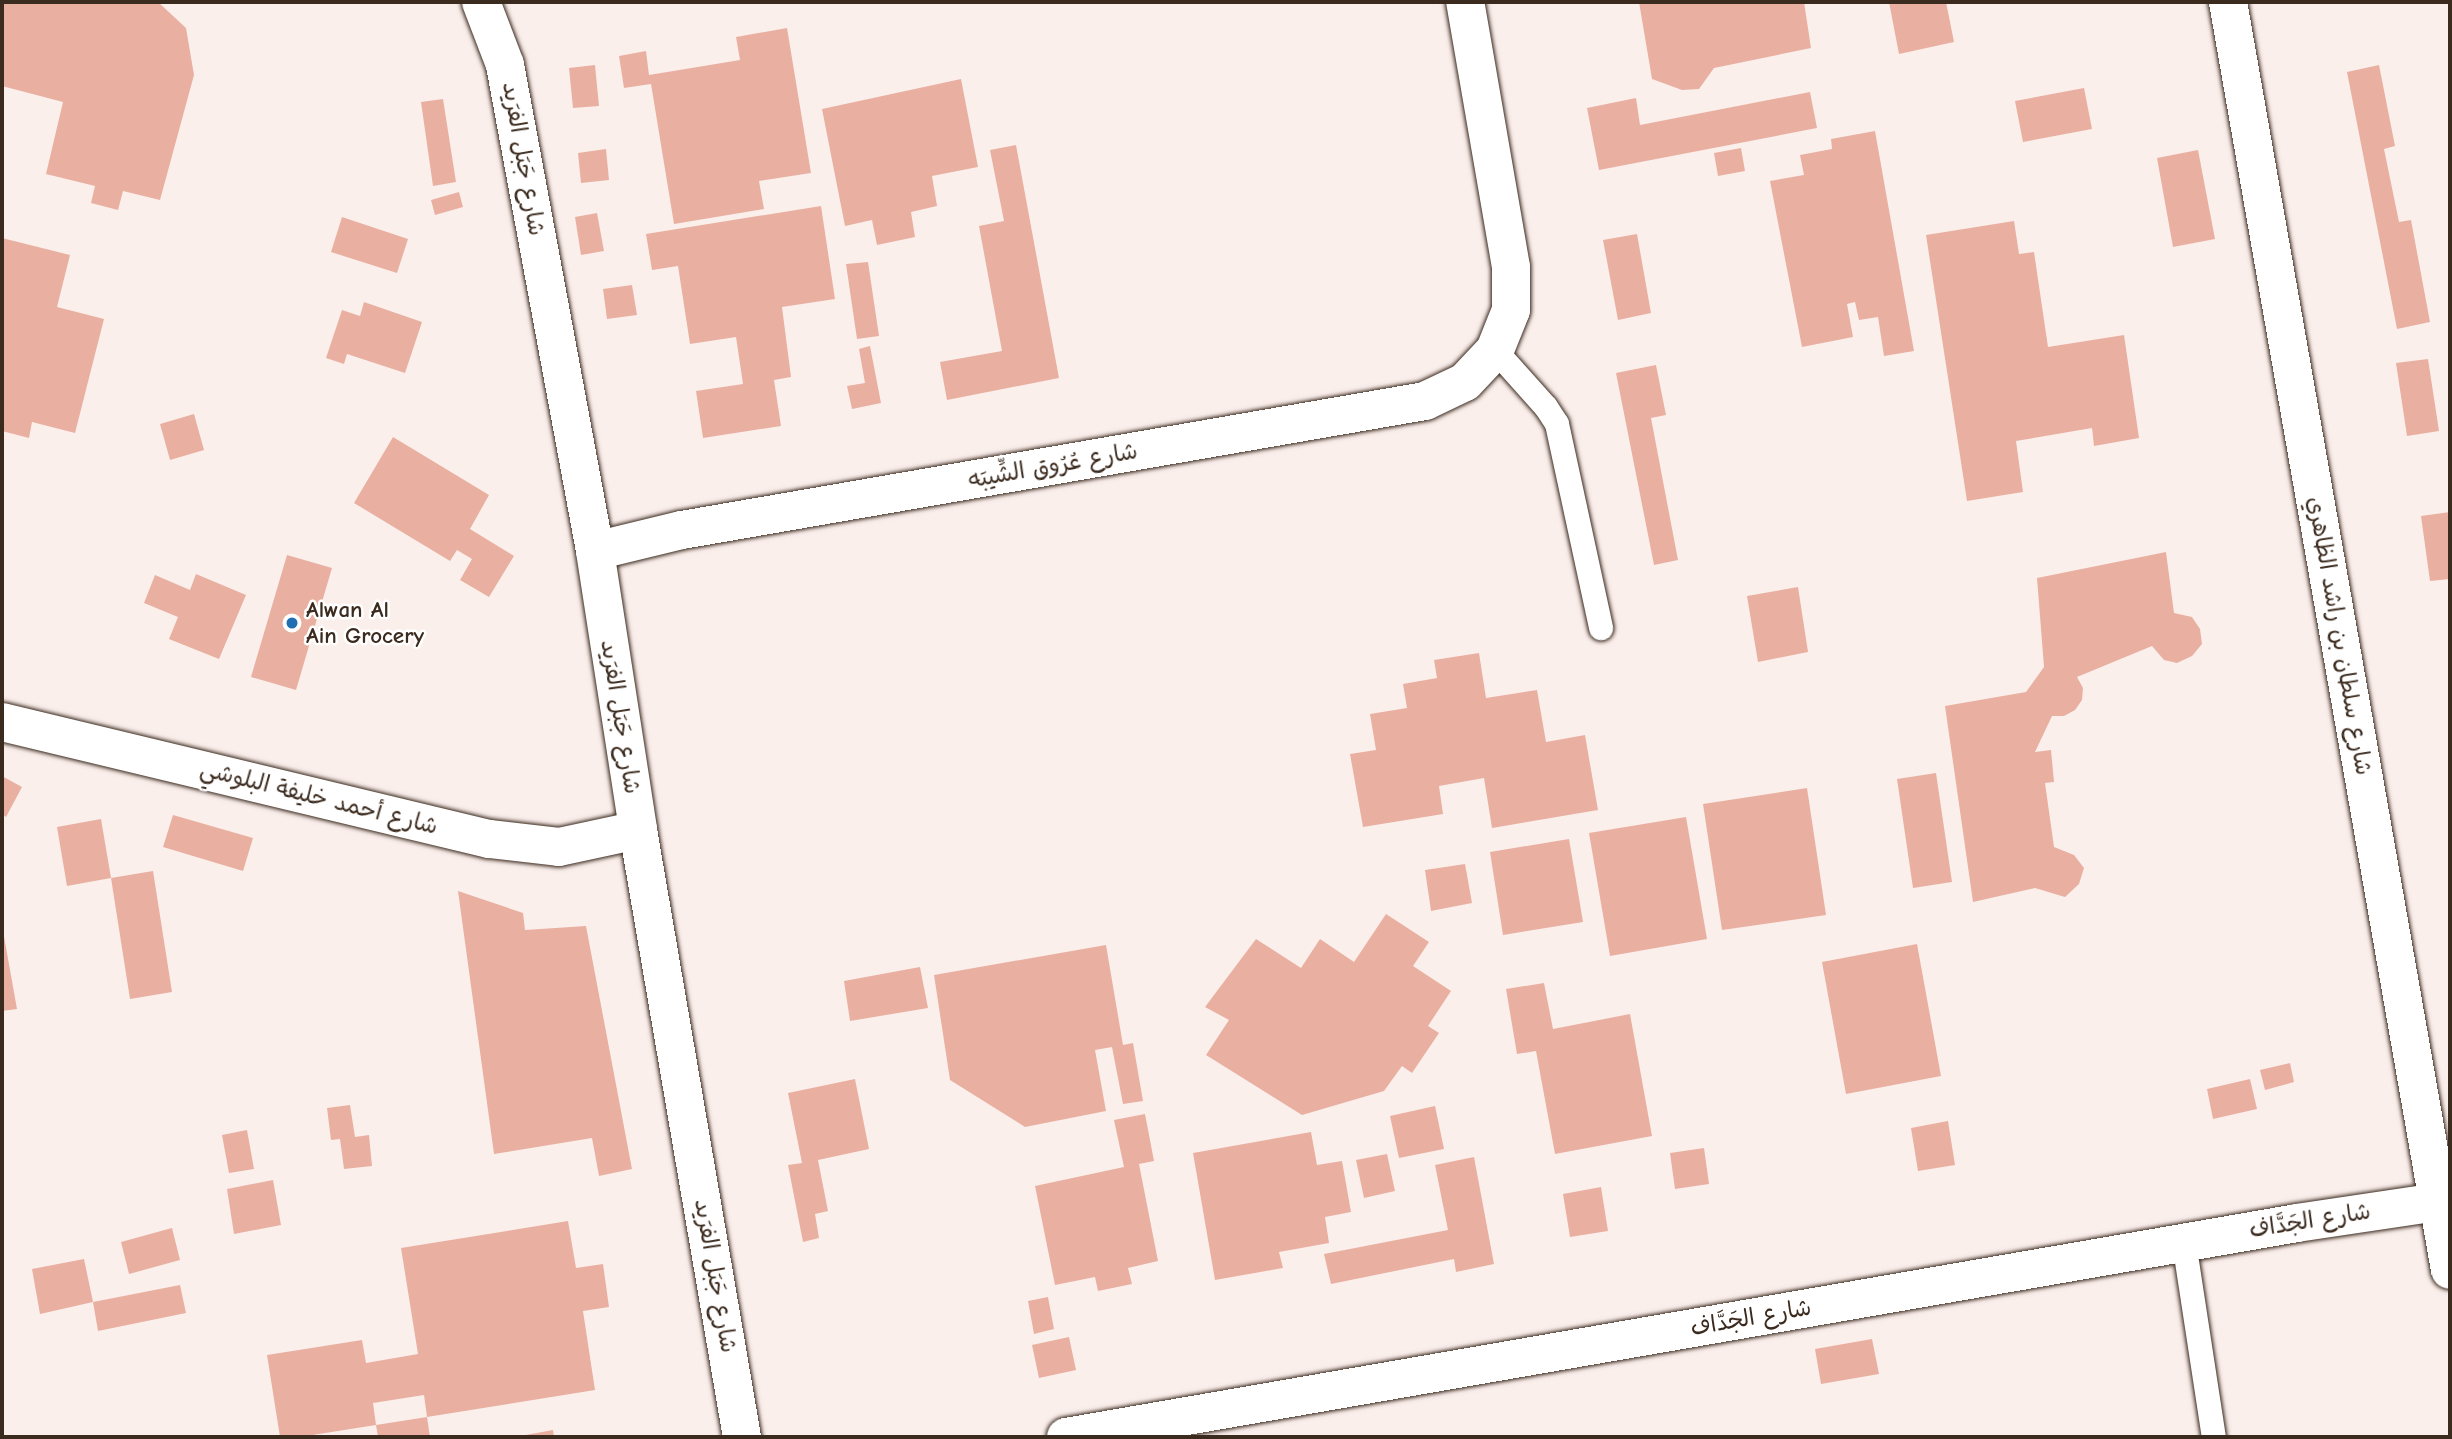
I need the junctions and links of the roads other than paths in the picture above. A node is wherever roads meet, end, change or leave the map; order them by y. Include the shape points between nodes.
1 (481, 2) edge
2 (1465, 2) edge
3 (2228, 2) edge
4 (1495, 350) junction
5 (595, 551) junction
6 (1601, 628) dead end
7 (2, 722) edge
8 (638, 830) junction
9 (2437, 1202) junction
10 (2183, 1242) junction
11 (2450, 1270) edge
12 (742, 1437) edge
13 (1066, 1437) edge
14 (2214, 1437) edge

1 - 5 street, شارع جَبَل الفرَيد via 505,65
2 - 4 street, شارع عُرُوق الشِّيبَه via 1511,267 1511,310
3 - 9 street, شارع سلطان بن راشد الظاهري
4 - 5 street, شارع عُرُوق الشِّيبَه via 1465,382 1425,401 682,530
4 - 6 lane via 1557,424
5 - 8 street, شارع جَبَل الفرَيد
7 - 8 street, شارع أحمد خليفة البلوشي via 500,841 559,846
8 - 12 street, شارع جَبَل الفرَيد
9 - 10 street, شارع الجَدَّاف
9 - 11 street, شارع سلطان بن راشد الظاهري
10 - 13 street, شارع الجَدَّاف
10 - 14 lane

